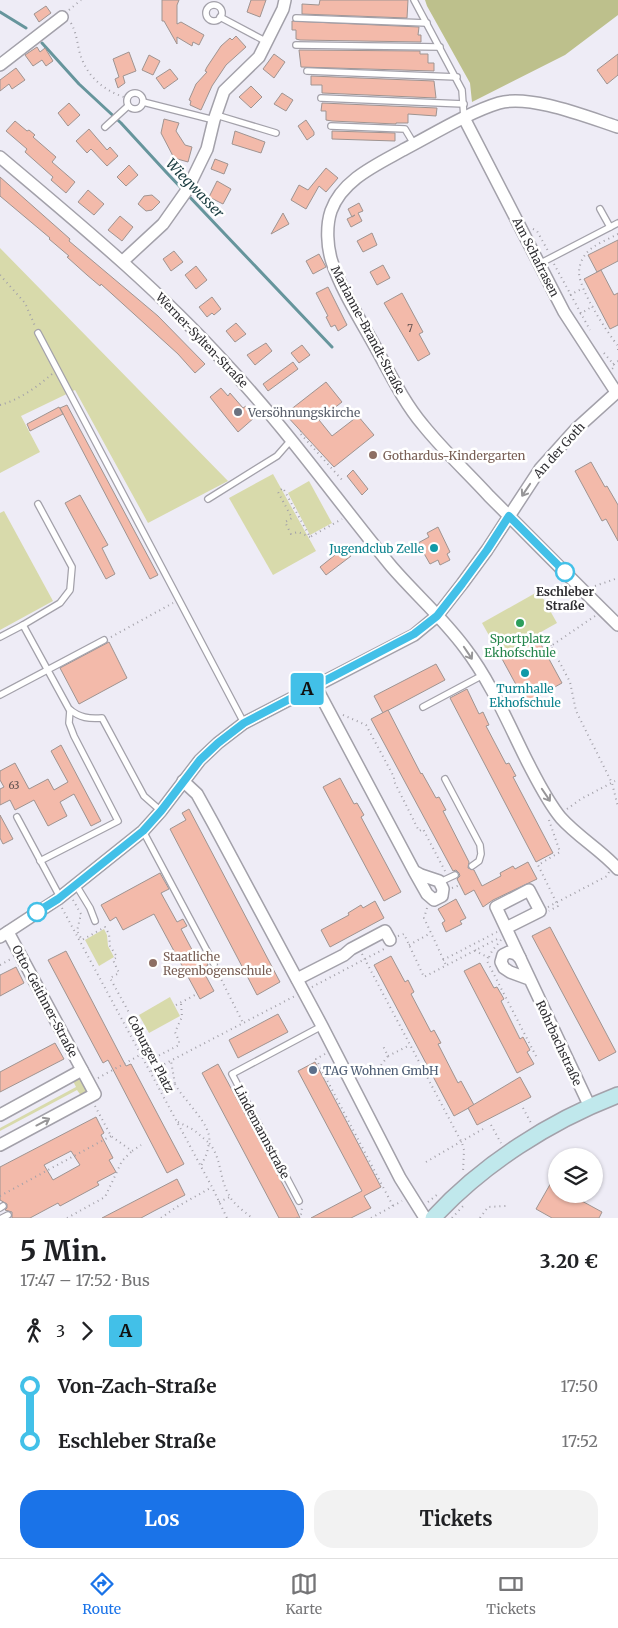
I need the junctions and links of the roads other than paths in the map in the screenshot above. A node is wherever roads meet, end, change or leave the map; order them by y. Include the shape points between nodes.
1 (285, 0) edge
2 (414, 0) edge
3 (220, 16) dead end
4 (65, 17) road end
5 (296, 18) dead end
6 (426, 23) junction
7 (267, 42) junction
8 (296, 45) dead end
9 (440, 47) junction
10 (0, 64) edge
11 (307, 71) dead end
12 (456, 77) junction
13 (321, 98) dead end
14 (143, 102) junction
15 (464, 104) junction
16 (128, 106) junction
17 (215, 118) junction
18 (464, 118) junction
19 (331, 126) dead end
20 (105, 127) dead end
21 (618, 127) edge
22 (276, 133) dead end
23 (414, 144) junction
24 (0, 157) edge
25 (600, 209) dead end
26 (618, 223) edge
27 (610, 227) junction
28 (123, 261) junction
29 (539, 264) junction
30 (38, 333) road end
31 (617, 392) edge
32 (292, 439) junction
33 (208, 499) dead end
34 (38, 504) dead end
35 (509, 516) junction
36 (437, 616) junction
37 (617, 623) edge
38 (24, 626) junction
39 (0, 637) edge
40 (104, 640) road end
41 (48, 670) junction
42 (483, 675) junction
43 (315, 685) junction
44 (0, 695) edge
45 (423, 707) dead end
46 (70, 710) junction
47 (244, 723) junction
48 (445, 779) dead end
49 (183, 781) junction
50 (161, 811) junction
51 (17, 817) dead end
52 (143, 831) junction
53 (40, 861) junction
54 (472, 866) dead end
55 (618, 869) edge
56 (414, 871) junction
57 (455, 874) dead end
58 (443, 880) junction
59 (65, 893) junction
60 (94, 921) dead end
61 (504, 931) junction
62 (4, 934) edge
63 (390, 944) road end
64 (520, 958) junction
65 (214, 964) road end
66 (297, 979) junction
67 (529, 979) junction
68 (322, 1026) junction
69 (82, 1070) junction
70 (618, 1095) edge
71 (590, 1107) junction
72 (0, 1115) edge
73 (0, 1145) edge
74 (299, 1201) road end
75 (425, 1218) edge
76 (433, 1218) edge

1 - 7 street
2 - 6 lane
3 - 7 lane
4 - 10 street
5 - 6 lane
6 - 9 lane
7 - 17 street via 259,57 224,91
8 - 9 lane
9 - 12 lane
11 - 12 lane
12 - 15 lane
13 - 15 lane
14 - 16 lane via 135,109
14 - 16 lane via 136,92 127,98
14 - 17 lane
15 - 18 lane
16 - 20 lane
17 - 22 lane
17 - 28 street via 207,149 184,195 163,224
18 - 21 street, Marianne-Brandt-Straße via 500,102 521,101 550,106
18 - 23 street, Marianne-Brandt-Straße
18 - 29 street, Am Schafrasen
19 - 23 lane via 404,129
23 - 35 street, Marianne-Brandt-Straße via 372,167 337,196 328,223 332,261 350,301 420,422
24 - 28 street, Werner-Sylten-Straße
25 - 27 lane
26 - 27 lane
27 - 29 lane
28 - 32 street, Werner-Sylten-Straße via 224,362
29 - 31 street, Am Schafrasen via 569,320
30 - 47 lane
31 -> 35 street, An der Goth via 576,429 540,469
32 - 33 lane via 277,456
32 - 36 street, Werner-Sylten-Straße via 393,568
34 - 38 lane via 72,567 70,590 60,604
35 - 36 street, An der Goth
35 - 37 street
36 -> 42 street, Werner-Sylten-Straße via 465,647
36 - 43 street, An der Goth via 414,634
38 - 39 lane
38 - 41 lane
40 - 41 lane
41 - 44 lane
41 - 46 lane
42 - 45 lane
42 -> 55 street, Werner-Sylten-Straße via 539,784 559,815
43 - 47 street, An der Goth
43 - 56 street
46 - 50 lane via 89,719 102,718 144,796
46 - 53 lane via 69,723 74,736 118,821
47 - 49 street, An der Goth via 218,743
48 - 54 lane via 480,845 479,861
49 - 50 street, An der Goth
49 - 66 street via 197,794
50 - 52 street, An der Goth
51 - 53 lane
52 - 59 street, An der Goth
52 - 65 lane
53 - 59 lane
56 - 58 street
56 - 58 street via 434,900 442,896
57 - 58 lane
59 - 60 lane via 90,908
59 - 62 street, An der Goth
61 - 61 street, Rohrbachstraße via 496,907 529,890 543,910
61 - 64 street, Rohrbachstraße
62 - 69 street, Otto-Geithner-Straße
63 - 66 street via 384,931 344,956
64 - 67 street, Rohrbachstraße
64 - 67 street via 509,952 501,962 510,972
66 - 68 street
67 - 71 street, Rohrbachstraße
68 - 74 lane, Lindemannstraße via 232,1074
68 - 75 street via 400,1178
69 - 72 street, Otto-Geithner-Straße
73 -> 69 street, Otto-Geithner-Straße via 93,1096
70 - 71 street
71 - 76 street via 508,1155 470,1183

